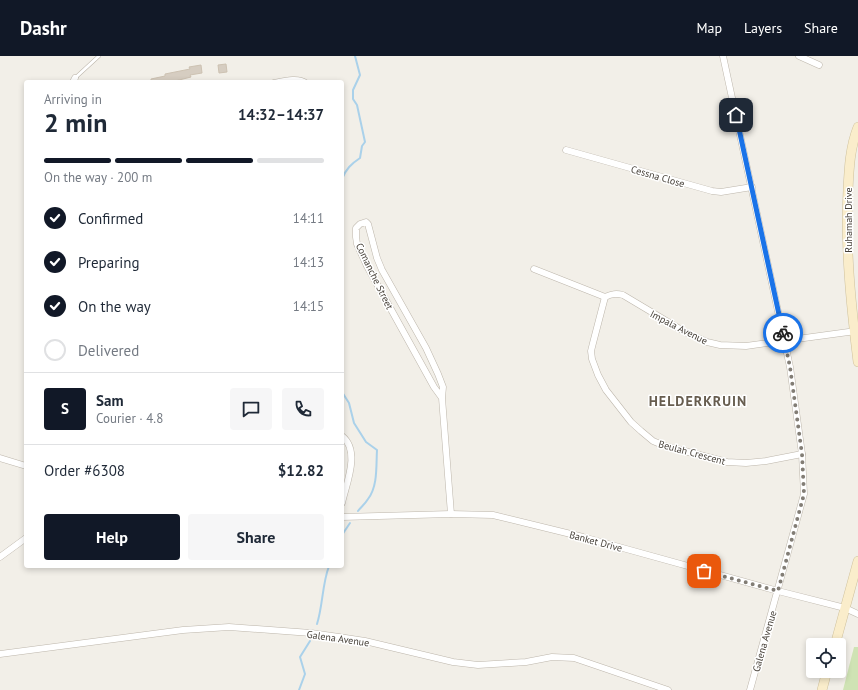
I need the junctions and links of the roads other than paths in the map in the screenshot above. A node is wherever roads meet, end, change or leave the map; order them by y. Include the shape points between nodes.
1 (99, 56) edge
2 (723, 56) edge
3 (799, 56) edge
4 (818, 65) dead end
5 (74, 80) edge
6 (283, 80) edge
7 (304, 80) edge
8 (858, 127) edge
9 (566, 150) dead end
10 (752, 187) junction
11 (534, 269) dead end
12 (606, 297) junction
13 (856, 331) edge
14 (785, 341) junction
15 (858, 362) edge
16 (442, 398) junction
17 (344, 439) edge
18 (802, 454) junction
19 (0, 458) edge
20 (24, 465) edge
21 (344, 494) edge
22 (451, 514) junction
23 (344, 517) edge
24 (24, 539) edge
25 (0, 557) edge
26 (858, 561) edge
27 (778, 591) junction
28 (845, 608) junction
29 (858, 614) edge
30 (836, 638) edge
31 (0, 654) edge
32 (825, 678) edge
33 (668, 690) edge
34 (750, 690) edge
35 (822, 690) edge

1 - 5 lane
2 - 10 street, Galena Avenue
3 - 4 street
6 - 7 lane
8 - 13 street, Ruhamah Drive via 850,160 846,215
9 - 10 street, Cessna Close via 712,191
10 - 14 street, Galena Avenue
11 - 12 street, Impala Avenue
12 - 14 street, Impala Avenue via 611,294 623,296 707,342 746,346
12 - 18 street, Beulah Crescent via 591,351 592,358 606,390 631,422 653,441 727,462 766,461
13 - 14 street, Impala Avenue
13 - 15 street, Ruhamah Drive
14 - 18 street, Galena Avenue
16 - 16 street, Comanche Street via 367,266 356,237 356,228 360,224 368,224 382,270 438,374 443,387
16 - 22 street, Comanche Street
17 - 21 street via 351,452
18 - 27 street, Galena Avenue via 804,494
19 - 20 street
22 - 23 street, Banket Drive
22 - 27 street, Banket Drive via 506,517
24 - 25 street
26 - 28 street
27 - 28 street, Banket Drive
27 - 34 street, Galena Avenue
28 - 29 street, Banket Drive
28 - 30 street
31 - 33 street, Galena Avenue via 183,630 229,627 339,636 478,666 552,657 574,658
32 - 35 street

